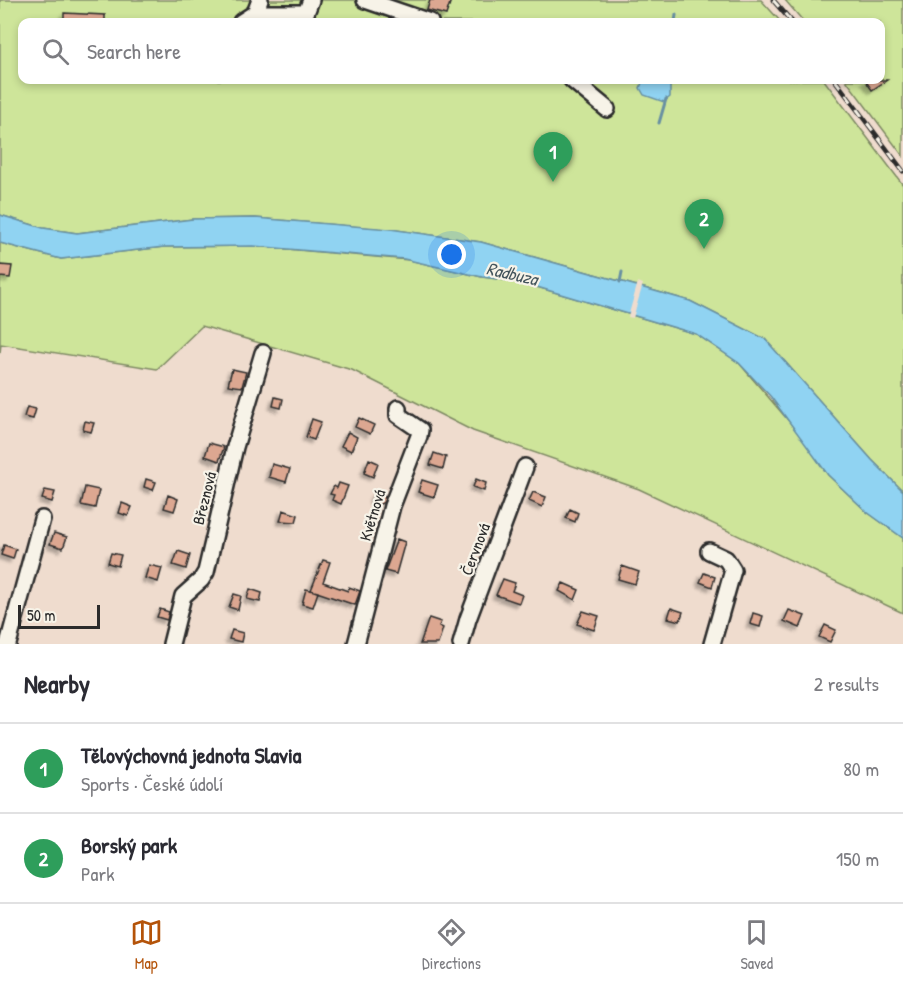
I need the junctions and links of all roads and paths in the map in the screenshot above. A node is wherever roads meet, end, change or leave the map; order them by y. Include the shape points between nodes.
1 (311, 0) edge
2 (364, 0) edge
3 (258, 6) edge
4 (245, 18) edge
5 (418, 18) edge
6 (577, 84) edge
7 (607, 110) dead end
8 (263, 353) dead end
9 (398, 408) dead end
10 (525, 467) dead end
11 (42, 519) dead end
12 (709, 551) dead end
13 (8, 644) edge
14 (171, 644) edge
15 (356, 644) edge
16 (461, 644) edge
17 (712, 644) edge

1 - 3 street via 306,13
2 - 5 street
3 - 4 street
6 - 7 street
8 - 14 street, Březnová via 235,447 206,572 183,596
9 - 15 street, Květnová via 398,415 420,430 419,436 392,506
10 - 16 street, Červnová
11 - 13 street
12 - 17 street via 726,559 733,570

